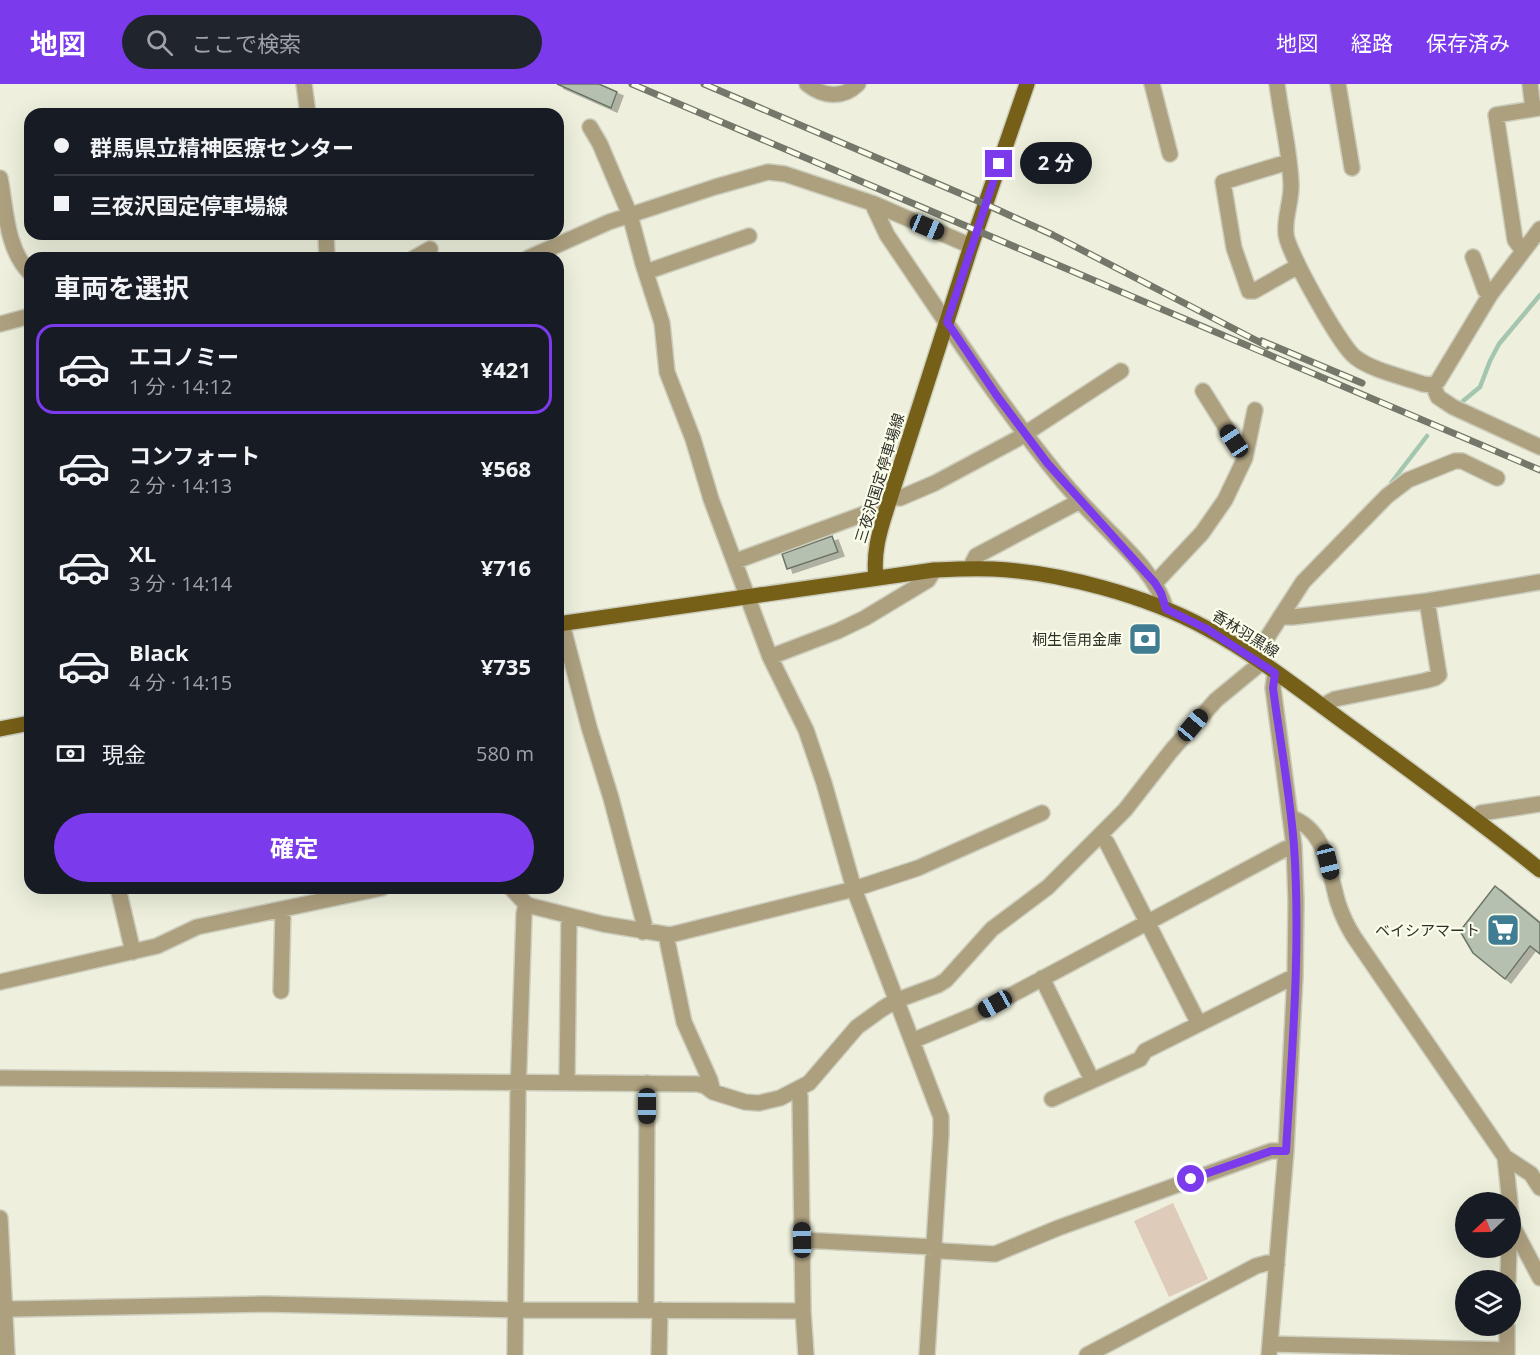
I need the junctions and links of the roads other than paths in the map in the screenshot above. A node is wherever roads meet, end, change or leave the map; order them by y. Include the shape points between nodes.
1 (304, 84) edge
2 (807, 84) edge
3 (858, 84) edge
4 (1027, 84) edge
5 (1152, 84) edge
6 (1277, 84) edge
7 (1338, 84) edge
8 (1530, 84) edge
9 (308, 108) edge
10 (1537, 108) edge
11 (590, 127) dead end
12 (1170, 154) dead end
13 (1288, 162) junction
14 (1352, 168) dead end
15 (0, 178) edge
16 (872, 203) junction
17 (630, 215) junction
18 (1540, 229) edge
19 (749, 236) dead end
20 (971, 246) junction
21 (430, 249) dead end
22 (1522, 251) junction
23 (425, 252) edge
24 (542, 252) edge
25 (1473, 257) dead end
26 (24, 264) edge
27 (1298, 266) junction
28 (646, 273) junction
29 (1490, 295) junction
30 (24, 318) edge
31 (947, 322) junction
32 (0, 324) edge
33 (1120, 371) dead end
34 (1433, 385) junction
35 (1203, 390) dead end
36 (1255, 410) dead end
37 (1025, 434) junction
38 (1540, 447) edge
39 (1245, 458) junction
40 (1497, 478) dead end
41 (1080, 501) junction
42 (888, 504) junction
43 (736, 561) junction
44 (970, 568) junction
45 (934, 570) junction
46 (876, 578) junction
47 (1540, 582) edge
48 (1155, 583) junction
49 (748, 596) junction
50 (1427, 600) junction
51 (1166, 609) junction
52 (1280, 617) junction
53 (564, 623) edge
54 (564, 638) edge
55 (770, 657) junction
56 (1257, 660) junction
57 (1275, 673) junction
58 (1322, 706) junction
59 (24, 724) edge
60 (0, 729) edge
61 (1540, 804) edge
62 (1042, 813) dead end
63 (1290, 817) junction
64 (1475, 818) junction
65 (1100, 835) junction
66 (1294, 846) junction
67 (1540, 870) edge
68 (854, 889) junction
69 (119, 894) edge
70 (354, 894) edge
71 (517, 894) edge
72 (526, 904) junction
73 (283, 909) junction
74 (568, 916) junction
75 (1147, 921) junction
76 (643, 932) junction
77 (666, 935) junction
78 (133, 952) junction
79 (1295, 976) junction
80 (1042, 978) junction
81 (0, 982) edge
82 (281, 991) dead end
83 (896, 1001) junction
84 (1199, 1024) junction
85 (912, 1041) junction
86 (0, 1078) edge
87 (1092, 1080) junction
88 (519, 1083) junction
89 (567, 1083) junction
90 (647, 1083) junction
91 (796, 1090) junction
92 (713, 1092) junction
93 (1052, 1099) dead end
94 (1286, 1151) junction
95 (1505, 1157) junction
96 (1540, 1188) edge
97 (1509, 1192) edge
98 (0, 1218) edge
99 (802, 1240) junction
100 (934, 1247) junction
101 (1521, 1254) edge
102 (1277, 1264) junction
103 (1540, 1278) edge
104 (2, 1306) edge
105 (516, 1310) junction
106 (653, 1310) junction
107 (803, 1311) junction
108 (1507, 1336) edge
109 (1269, 1349) edge
110 (1507, 1353) edge
111 (7, 1355) edge
112 (515, 1355) edge
113 (659, 1355) edge
114 (806, 1355) edge
115 (927, 1355) edge
116 (1087, 1355) edge

1 - 9 street
2 - 3 street via 833,95 849,92
4 - 20 main road, 三夜沢国定停車場線
5 - 12 street
6 - 13 street
7 - 14 street
8 - 10 street
10 - 22 street via 1496,115 1515,240
11 - 17 street
13 - 27 street via 1291,200 1286,233
13 - 27 street via 1223,182 1234,248 1249,291
15 - 26 street via 11,239
16 - 17 street via 768,172
16 - 20 street
16 - 31 street via 881,226
17 - 24 street
17 - 28 street
18 - 22 street
19 - 28 street
20 - 31 main road, 三夜沢国定停車場線
21 - 23 street
22 - 29 street
25 - 29 street
27 - 34 street via 1342,344 1353,356
28 - 43 street via 662,323 667,372
29 - 34 street via 1442,377
30 - 32 street
31 - 37 street
31 - 42 main road, 三夜沢国定停車場線
33 - 37 street
34 - 38 street via 1438,397 1453,407
35 - 39 street
36 - 39 street
37 - 41 street
37 - 42 street
39 - 48 street via 1225,500 1202,533
40 - 52 street via 1455,461 1408,480 1387,496 1303,582
41 - 44 street via 976,556
41 - 48 street
42 - 43 street
42 - 46 main road, 三夜沢国定停車場線 via 876,544
43 - 49 street
44 - 45 main road, 香林羽黒線
44 - 51 main road, 香林羽黒線 via 1037,573
45 - 46 main road, 香林羽黒線
45 - 55 street via 928,580 865,618
46 - 49 main road
47 - 50 street
48 - 51 street
49 - 53 main road
49 - 55 street
50 - 52 street
50 - 58 street via 1438,675 1335,699
51 - 56 main road, 香林羽黒線
52 - 56 street
54 - 76 street via 611,798 644,923
55 - 68 street via 806,730
56 - 57 main road, 香林羽黒線
56 - 65 street via 1216,700
57 - 58 main road, 香林羽黒線
57 - 63 street via 1273,688
58 - 64 main road, 香林羽黒線
59 - 60 main road
61 - 64 street via 1481,813
62 - 68 street via 918,868
63 - 66 street
63 - 95 street via 1304,823 1319,840 1347,926
64 - 67 main road, 香林羽黒線
65 - 75 street
65 - 83 street via 1048,887 992,929 946,980
66 - 75 street
66 - 79 street
68 - 77 street
68 - 83 street
69 - 78 street
70 - 73 street
71 - 72 street
72 - 74 street
72 - 88 street
73 - 78 street via 197,927 157,946
73 - 82 street
74 - 76 street
74 - 89 street
75 - 80 street
75 - 84 street
76 - 77 street
77 - 92 street via 684,1022
78 - 81 street
79 - 84 street
79 - 94 street
80 - 85 street via 975,1015
80 - 87 street
83 - 85 street
83 - 91 street via 857,1027 809,1083
84 - 87 street via 1145,1051 1140,1059
85 - 100 street via 942,1124
86 - 88 street
87 - 93 street
88 - 89 street
88 - 105 street
89 - 90 street
90 - 92 street via 698,1084
90 - 106 street
91 - 92 street via 759,1103
91 - 99 street via 800,1096
94 - 100 street via 1271,1151 988,1256
94 - 102 street
95 - 96 street via 1531,1174
95 - 97 street
98 - 104 street
99 - 100 street
99 - 107 street
100 - 115 street
101 - 103 street
102 - 109 street
102 - 116 street via 1256,1266
104 - 105 street via 13,1309 263,1304
104 - 111 street
105 - 106 street
105 - 112 street
106 - 107 street
106 - 113 street
107 - 114 street
108 - 110 street
109 - 110 street

